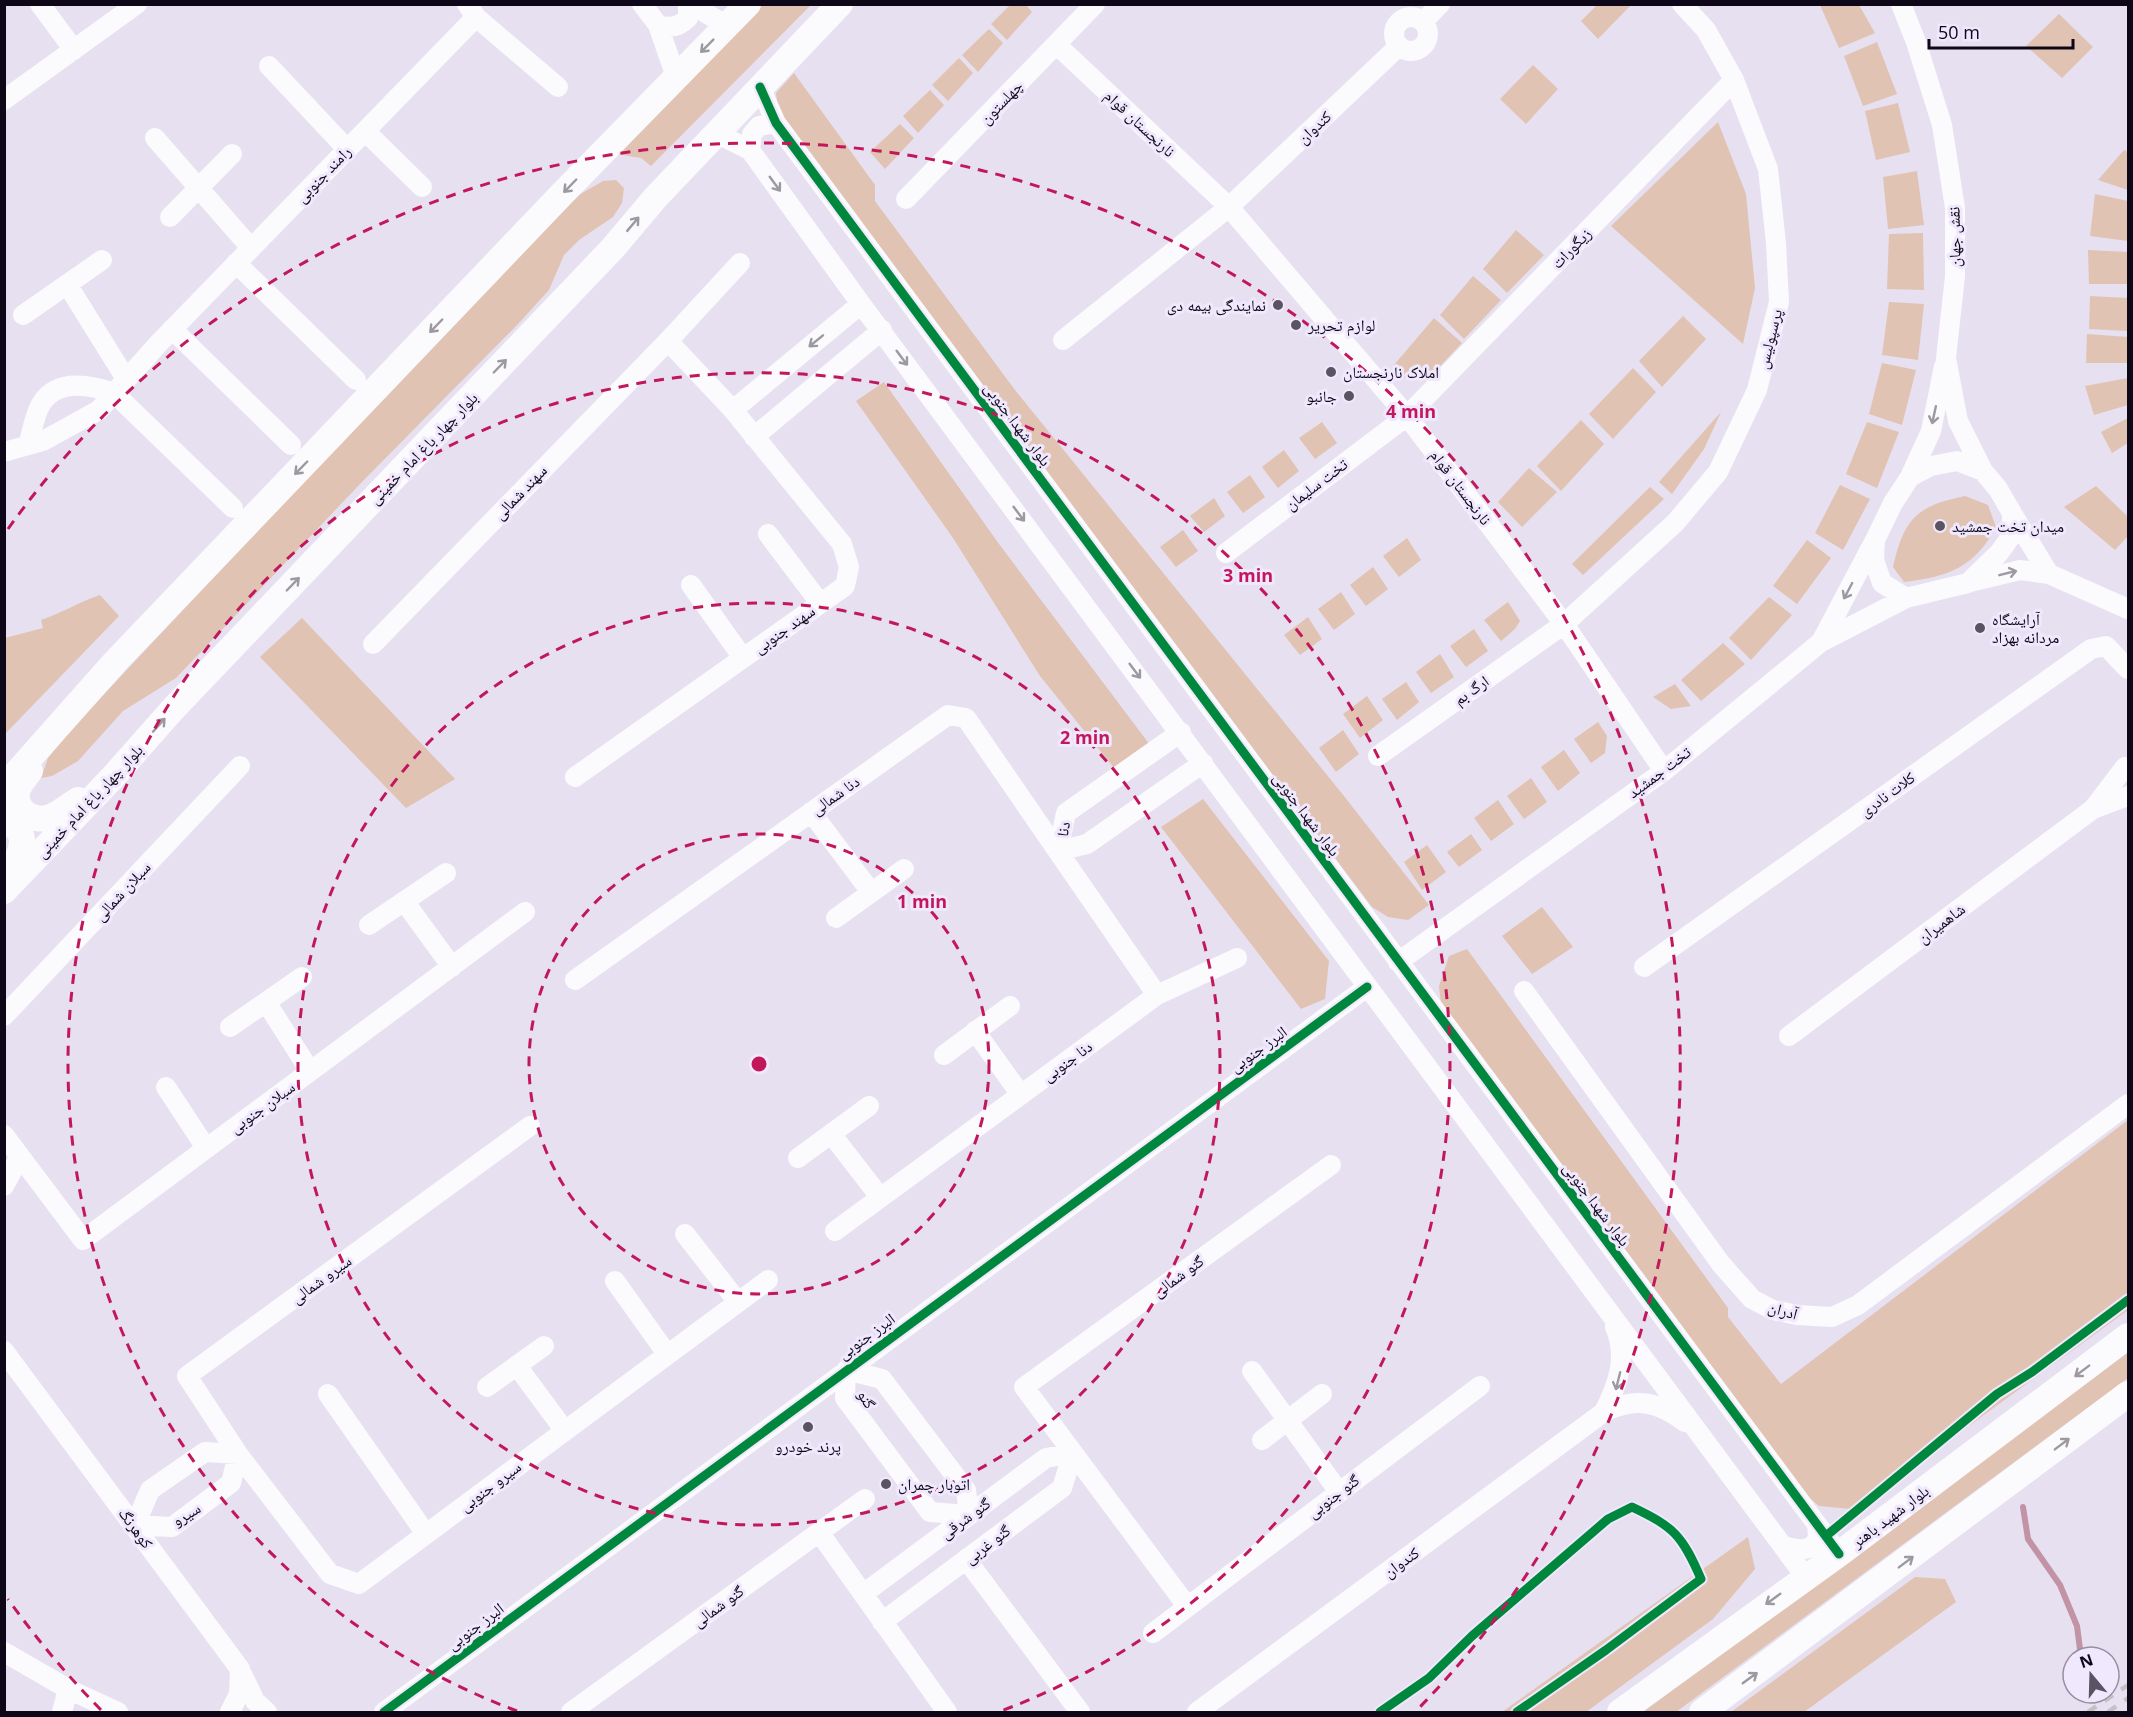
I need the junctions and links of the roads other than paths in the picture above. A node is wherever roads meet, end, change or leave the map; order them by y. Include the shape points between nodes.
1 (40, 4) edge
2 (137, 4) edge
3 (642, 4) edge
4 (690, 4) edge
5 (748, 4) edge
6 (840, 4) edge
7 (1095, 4) edge
8 (1440, 4) edge
9 (1682, 4) edge
10 (1901, 4) edge
11 (472, 10) edge
12 (658, 25) junction
13 (727, 26) junction
14 (1057, 45) junction
15 (74, 50) junction
16 (269, 66) dead end
17 (676, 77) junction
18 (1734, 80) junction
19 (558, 87) dead end
20 (760, 87) junction
21 (4, 100) edge
22 (776, 123) junction
23 (365, 131) junction
24 (716, 133) junction
25 (155, 138) dead end
26 (347, 149) junction
27 (750, 150) junction
28 (232, 154) dead end
29 (422, 187) dead end
30 (198, 188) junction
31 (906, 199) dead end
32 (1229, 207) junction
33 (170, 217) dead end
34 (251, 248) junction
35 (102, 260) dead end
36 (236, 263) junction
37 (740, 263) dead end
38 (67, 284) junction
39 (861, 304) junction
40 (23, 315) dead end
41 (882, 330) junction
42 (165, 336) junction
43 (1063, 340) dead end
44 (668, 341) junction
45 (1946, 358) junction
46 (356, 380) dead end
47 (120, 386) junction
48 (733, 410) junction
49 (1407, 416) junction
50 (754, 437) junction
51 (28, 445) junction
52 (291, 445) dead end
53 (4, 452) edge
54 (1983, 471) junction
55 (1910, 477) junction
56 (234, 508) dead end
57 (2012, 513) junction
58 (768, 534) dead end
59 (1875, 540) junction
60 (1226, 552) dead end
61 (2049, 574) junction
62 (1968, 583) junction
63 (691, 585) dead end
64 (1906, 597) junction
65 (820, 603) junction
66 (2128, 609) edge
67 (1564, 624) junction
68 (1821, 642) junction
69 (373, 644) dead end
70 (743, 658) junction
71 (2128, 669) edge
72 (58, 729) junction
73 (1181, 732) junction
74 (1378, 756) dead end
75 (1203, 763) junction
76 (240, 766) dead end
77 (2127, 766) edge
78 (1664, 771) junction
79 (574, 777) dead end
80 (112, 778) junction
81 (4, 787) edge
82 (2128, 796) edge
83 (2093, 809) junction
84 (812, 812) junction
85 (4, 821) edge
86 (1058, 851) junction
87 (904, 869) dead end
88 (446, 873) dead end
89 (4, 879) edge
90 (4, 891) edge
91 (871, 892) junction
92 (404, 901) junction
93 (525, 912) dead end
94 (836, 918) dead end
95 (369, 925) dead end
96 (1237, 957) dead end
97 (1398, 963) junction
98 (452, 967) junction
99 (1644, 967) dead end
100 (302, 977) dead end
101 (575, 980) dead end
102 (1367, 987) junction
103 (1524, 991) dead end
104 (1157, 995) junction
105 (266, 1002) junction
106 (1010, 1006) dead end
107 (4, 1016) edge
108 (230, 1027) dead end
109 (975, 1031) junction
110 (1789, 1036) dead end
111 (944, 1055) dead end
112 (310, 1071) junction
113 (166, 1087) dead end
114 (1021, 1095) junction
115 (2128, 1104) edge
116 (869, 1106) dead end
117 (530, 1126) dead end
118 (4, 1135) edge
119 (832, 1135) junction
120 (207, 1148) junction
121 (12, 1158) edge
122 (798, 1158) dead end
123 (1331, 1165) dead end
124 (4, 1186) edge
125 (880, 1197) junction
126 (836, 1231) dead end
127 (685, 1234) dead end
128 (768, 1280) dead end
129 (615, 1281) dead end
130 (738, 1302) junction
131 (1607, 1308) junction
132 (2128, 1336) edge
133 (544, 1346) dead end
134 (4, 1351) edge
135 (668, 1354) junction
136 (517, 1366) junction
137 (846, 1370) junction
138 (1252, 1371) dead end
139 (1480, 1386) dead end
140 (487, 1388) dead end
141 (328, 1394) dead end
142 (1322, 1394) dead end
143 (2128, 1394) edge
144 (1604, 1412) junction
145 (1288, 1420) junction
146 (1694, 1429) junction
147 (565, 1431) junction
148 (1262, 1440) dead end
149 (1073, 1453) junction
150 (238, 1454) junction
151 (1339, 1492) junction
152 (865, 1499) dead end
153 (969, 1515) junction
154 (1816, 1524) junction
155 (135, 1525) junction
156 (819, 1532) junction
157 (426, 1534) junction
158 (1787, 1548) junction
159 (1839, 1554) junction
160 (966, 1559) junction
161 (1805, 1576) junction
162 (862, 1594) junction
163 (1187, 1606) junction
164 (882, 1622) junction
165 (1153, 1633) dead end
166 (4, 1652) edge
167 (240, 1669) junction
168 (68, 1689) junction
169 (1074, 1711) edge
170 (62, 1713) edge
171 (118, 1713) edge
172 (231, 1713) edge
173 (267, 1713) edge
174 (384, 1713) edge
175 (571, 1713) edge
176 (946, 1713) edge
177 (1197, 1713) edge
178 (1620, 1713) edge
179 (1702, 1713) edge

1 - 15 street
2 - 15 street
3 - 12 street
4 - 12 street via 683,23
4 - 13 street
5 - 13 main road
6 - 20 main road, بلوار چهار باغ امام خمینی
7 - 14 street, چهلستون
8 - 32 street, کندوان via 1423,22 1428,37 1423,46 1408,52 1398,47
9 - 18 street, پرسپولیس via 1706,30
10 - 45 street, نقش جهان via 1942,125 1955,208 1955,276
11 - 19 street
11 - 23 street, رامند جنوبی
12 - 17 street
13 -> 17 main road
14 - 31 street, چهلستون
14 - 32 street, نارنجستان قوام
15 - 21 street
16 - 26 street
17 -> 72 main road via 115,662
18 - 49 street, زیگورات
18 - 67 street, پرسپولیس via 1768,170 1776,243 1779,302 1757,390 1718,472 1675,523
20 - 22 street, بلوار شهدا جنوبی
20 - 24 main road, بلوار چهار باغ امام خمینی
22 - 27 street via 759,126 752,134
22 - 97 street, بلوار شهدا جنوبی
23 - 26 street, رامند جنوبی
23 - 29 street
24 - 27 street
80 -> 24 main road, بلوار چهار باغ امام خمینی via 173,709 613,248
25 - 30 street
26 - 34 street, رامند جنوبی
27 -> 39 street
28 - 30 street
30 - 33 street
30 - 34 street
32 - 43 street, کندوان
32 - 49 street, نارنجستان قوام
34 - 36 street, رامند جنوبی
35 - 38 street
36 - 42 street, رامند جنوبی
36 - 46 street
37 - 44 street, سهند شمالی
38 - 40 street
38 - 47 street
39 - 41 street
39 -> 48 street
41 - 50 street
41 -> 73 street
42 - 47 street, رامند جنوبی
42 - 52 street
44 - 48 street
44 - 69 street, سهند شمالی
45 - 54 street, نقش جهان via 1958,421
45 -> 55 street via 1930,431
47 - 51 street, رامند جنوبی via 99,410 44,441
47 - 51 street via 63,387 41,403
47 - 56 street
48 - 50 street
49 - 60 street, تخت سلیمان
49 - 67 street, نارنجستان قوام
50 - 65 street, سهند جنوبی via 842,544 849,567 845,586
51 - 53 street, رامند جنوبی
54 - 55 street via 1957,461 1931,466
54 - 57 street
55 - 59 street
57 - 61 street
57 - 62 street via 2012,535
58 - 65 street
59 - 64 street via 1874,560 1881,583
59 -> 68 street, تخت جمشید
62 -> 61 street via 2020,570
61 - 66 street
62 - 64 street
63 - 70 street
64 - 68 street
65 - 70 street, سهند جنوبی
67 - 74 street, ارگ بم
67 - 78 street, نارنجستان قوام
68 - 78 street, تخت جمشید
70 - 79 street, سهند جنوبی
71 - 99 street, کلات نادری via 2106,646 2091,649
72 - 80 main road via 18,788 16,801 21,810 39,819 52,816
72 - 81 main road
73 - 75 street
73 - 86 street, دنا via 1066,813
75 - 86 street, دنا via 1087,844
75 - 102 street
76 - 107 street, سبلان شمالی
77 - 83 street
78 - 97 street, تخت جمشید
80 - 90 main road, بلوار چهار باغ امام خمینی
82 - 83 street
83 - 110 street, شاهمیران
84 - 86 street, دنا شمالی via 948,715 966,718
84 - 91 street
84 - 101 street, دنا شمالی
85 - 89 main road via 18,830 22,852
86 - 104 street
87 - 91 street
88 - 92 street
91 - 94 street
92 - 95 street
92 - 98 street
93 - 98 street, سبلان جنوبی
96 - 104 street, دنا جنوبی
97 - 154 street, بلوار شهدا جنوبی
98 - 112 street, سبلان جنوبی
100 - 105 street
102 - 131 street
102 - 137 street, البرز جنوبی
103 - 115 street, آدران via 1721,1264 1752,1299 1797,1316 1832,1317 1858,1305
104 - 114 street, دنا جنوبی
105 - 108 street
105 - 112 street
106 - 109 street
109 - 111 street
109 - 114 street
112 - 120 street, سبلان جنوبی
113 - 120 street
114 - 125 street, دنا جنوبی
116 - 119 street
117 - 150 street, سیرو شمالی via 187,1376
118 - 121 street
119 - 122 street
119 - 125 street
120 - 121 street, سبلان جنوبی via 83,1240
121 - 124 street
123 - 149 street, گنو شمالی via 1024,1387
125 - 126 street, دنا جنوبی
127 - 130 street
128 - 130 street, سیرو جنوبی
129 - 135 street
130 - 135 street, سیرو جنوبی
131 -> 144 street via 1621,1341 1622,1357 1617,1386
131 - 146 street
132 -> 159 main road, بلوار شهید باهنر
133 - 136 street
134 - 155 street, کوهرنگ
135 - 147 street, سیرو جنوبی
136 - 140 street
136 - 147 street
137 - 153 street, گنو via 882,1379 966,1490
137 - 153 street, گنو via 845,1398 930,1512
137 - 174 street, البرز جنوبی
138 - 145 street
139 - 151 street, گنو جنوبی
141 - 157 street
142 - 145 street
179 -> 143 main road
144 - 146 street via 1625,1402 1647,1404 1669,1410
144 - 177 street, کندوان
145 - 148 street
145 - 151 street
146 - 158 street
147 - 157 street, سیرو جنوبی
149 - 153 street, گنو شرقی via 1046,1458
149 - 160 street, گنو غربی via 1062,1488
149 - 163 street
150 - 155 street via 205,1452 150,1490
150 - 155 street, سیرو via 231,1483 172,1527
150 - 157 street, سیرو جنوبی via 330,1574 359,1584
151 - 163 street, گنو جنوبی
152 - 156 street, گنو شمالی
153 - 162 street, گنو شرقی
154 - 158 street via 1818,1538 1811,1548
154 - 159 street, بلوار شهدا جنوبی
155 - 167 street, کوهرنگ
156 - 162 street
156 - 175 street, گنو شمالی
158 - 161 street
159 - 161 main road, بلوار شهید باهنر
160 - 164 street, گنو غربی
160 - 169 street
161 -> 178 main road, بلوار شهید باهنر
162 - 164 street
163 - 165 street, گنو جنوبی
164 - 176 street
166 - 168 street
167 - 172 street via 239,1694
167 - 173 street, کوهرنگ via 255,1701
168 - 170 street
168 - 171 street

